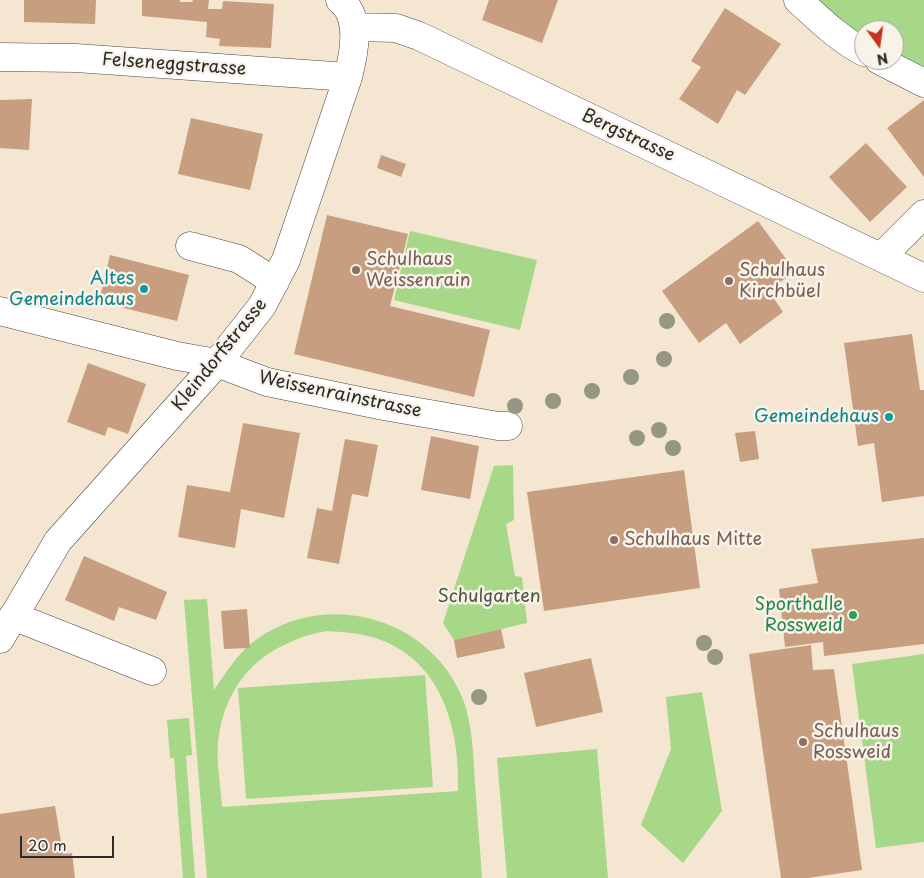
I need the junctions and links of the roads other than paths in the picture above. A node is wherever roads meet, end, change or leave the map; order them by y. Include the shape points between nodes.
1 (798, 0) edge
2 (347, 8) edge
3 (854, 47) edge
4 (0, 57) edge
5 (899, 70) edge
6 (348, 77) junction
7 (924, 83) edge
8 (924, 214) edge
9 (190, 246) dead end
10 (881, 257) junction
11 (924, 278) edge
12 (275, 282) junction
13 (0, 310) edge
14 (217, 363) junction
15 (508, 426) dead end
16 (13, 616) junction
17 (0, 639) edge
18 (152, 671) dead end

1 - 3 street
2 - 6 street, Kleindorfstrasse via 353,59
2 - 10 street, Bergstrasse via 419,36
4 - 6 street, Felseneggstrasse via 76,58
5 - 7 street
6 - 12 street, Kleindorfstrasse via 286,260
8 - 10 street
9 - 12 street via 239,259
10 - 11 street, Bergstrasse
12 - 14 street, Kleindorfstrasse via 262,306
13 - 14 street, Weissenrainstrasse via 177,356
14 - 15 street, Weissenrainstrasse via 267,382 384,406
14 - 16 street, Kleindorfstrasse via 58,541
16 - 17 street, Kleindorfstrasse
16 - 18 street

